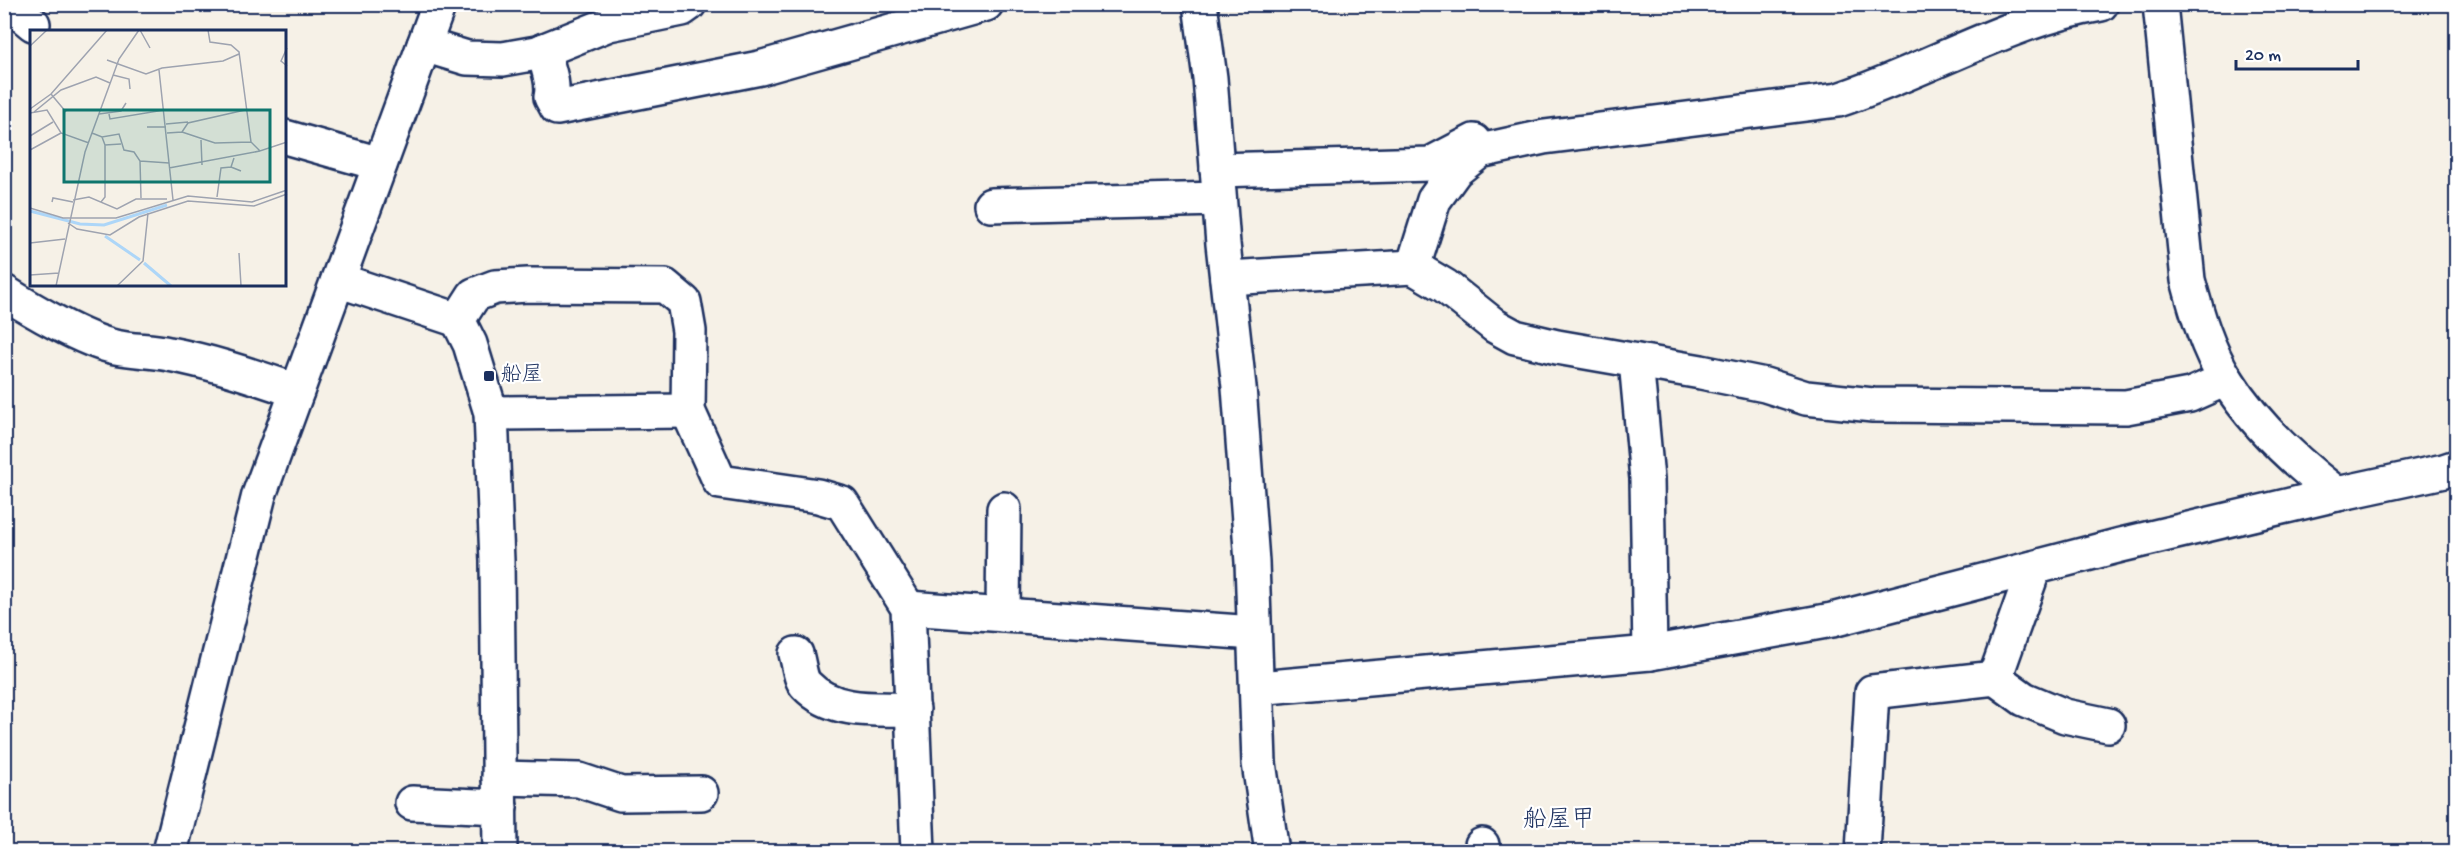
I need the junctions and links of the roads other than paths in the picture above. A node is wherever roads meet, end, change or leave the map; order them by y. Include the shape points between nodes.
1 (439, 4) edge
2 (689, 4) edge
3 (986, 4) edge
4 (1200, 4) edge
5 (2101, 4) edge
6 (2160, 4) edge
7 (424, 45) junction
8 (544, 50) junction
9 (286, 137) edge
10 (1509, 143) junction
11 (380, 164) junction
12 (1218, 184) junction
13 (991, 205) dead end
14 (1413, 267) junction
15 (1227, 278) junction
16 (338, 280) junction
17 (4, 292) edge
18 (458, 320) junction
19 (1636, 361) junction
20 (2226, 379) junction
21 (297, 392) junction
22 (688, 411) junction
23 (491, 413) junction
24 (2457, 466) edge
25 (2337, 494) junction
26 (1004, 509) dead end
27 (2034, 568) junction
28 (908, 608) junction
29 (1003, 615) junction
30 (1254, 633) junction
31 (1650, 653) junction
32 (796, 654) dead end
33 (1995, 678) junction
34 (1257, 687) junction
35 (913, 709) junction
36 (2108, 725) dead end
37 (500, 793) junction
38 (701, 793) dead end
39 (412, 803) dead end
40 (170, 852) edge
41 (500, 852) edge
42 (918, 852) edge
43 (1272, 852) edge
44 (1863, 852) edge

1 - 7 street
2 - 8 street via 682,9 609,24
3 - 8 street via 760,68 557,108 551,97 554,86
4 - 12 street
5 - 10 street via 2038,19 1838,100
6 - 20 street via 2188,280 2198,317
7 - 8 street via 467,58 503,59
7 - 11 street
9 - 11 street
10 - 12 street via 1473,141 1430,164
10 - 14 street via 1480,151 1455,171 1434,200
11 - 16 street
12 - 13 street
12 - 15 street
14 - 15 street
14 - 19 street via 1515,337
15 - 30 street via 1239,387
16 - 18 street
16 - 21 street
17 - 21 street via 36,312 114,347 168,354 231,369
18 - 22 street via 474,295 495,287 665,286 684,302 689,331
18 - 23 street via 470,344
19 - 20 street via 1766,385 1806,398 1873,405 2126,407 2190,395
19 - 31 street via 1647,479
20 - 25 street via 2256,419 2312,476
21 - 40 street via 259,495
22 - 23 street
22 - 28 street via 720,482 842,503
23 - 37 street
24 - 25 street
25 - 27 street
26 - 29 street
27 - 31 street via 1832,620
27 - 33 street
28 - 29 street
28 - 35 street
29 - 30 street
30 - 34 street
31 - 34 street
32 - 35 street via 805,684 825,698 859,709
33 - 36 street via 2024,699 2065,716
33 - 44 street via 1872,692
34 - 43 street via 1259,763
35 - 42 street
37 - 38 street via 579,780 621,794
37 - 39 street
37 - 41 street

